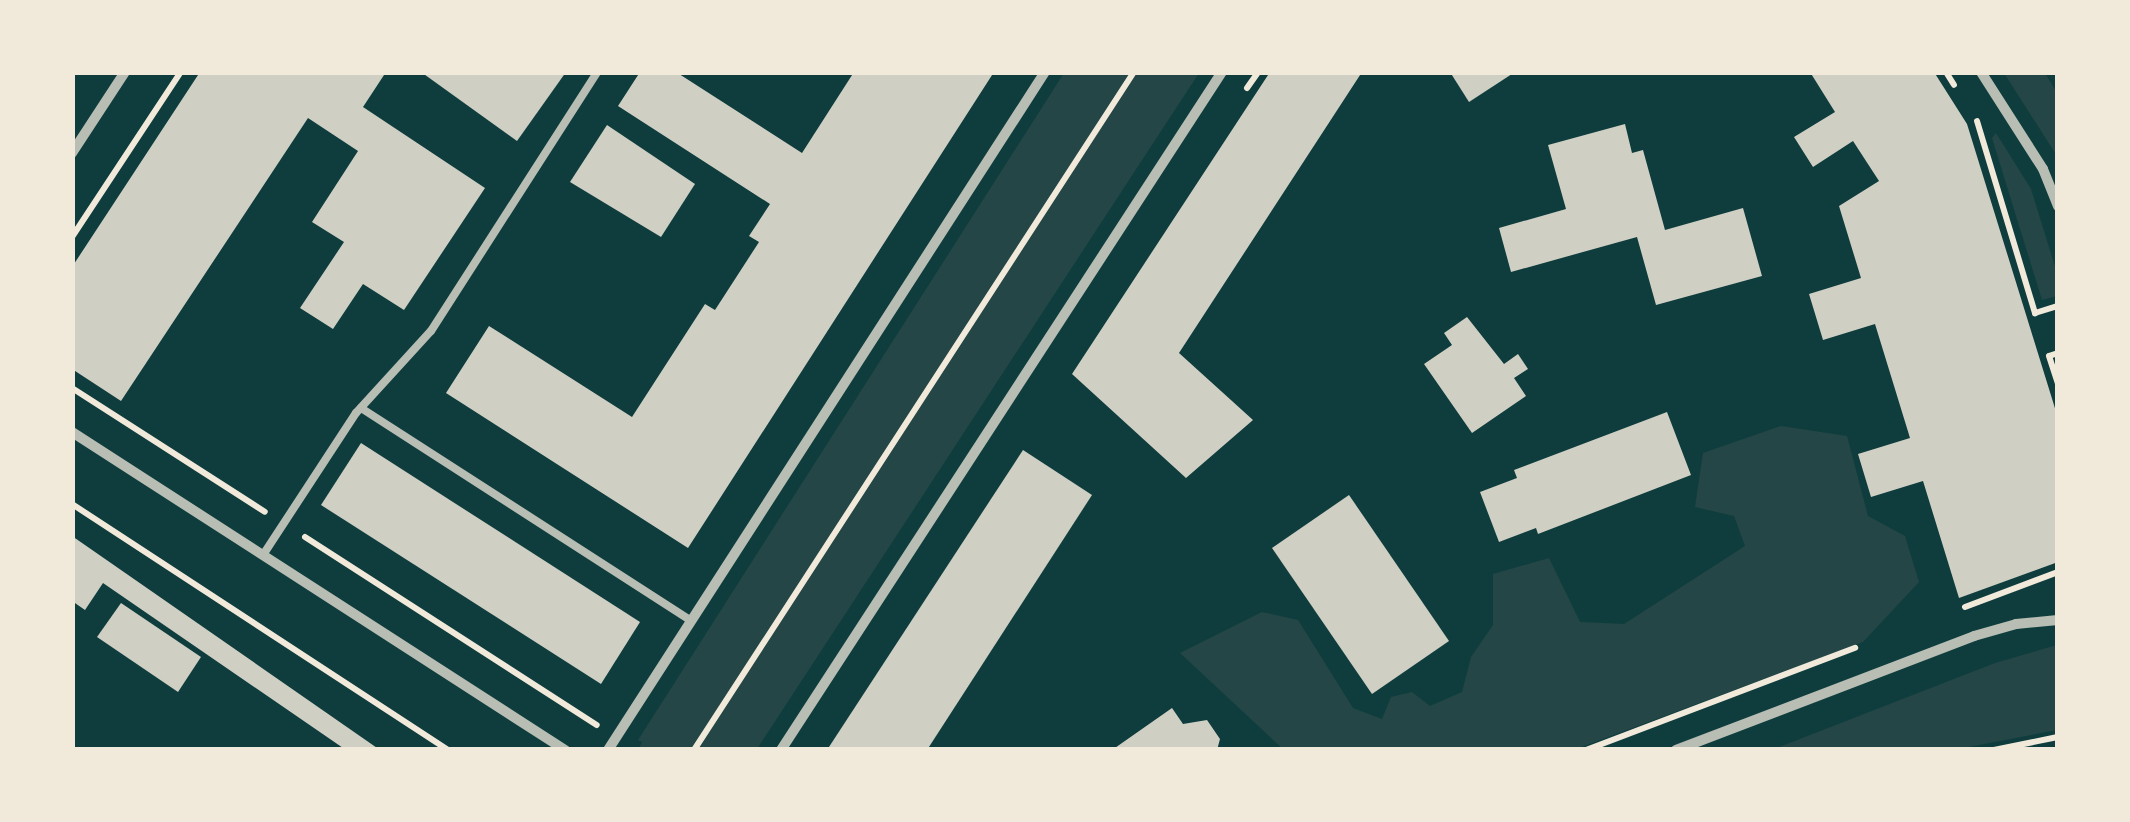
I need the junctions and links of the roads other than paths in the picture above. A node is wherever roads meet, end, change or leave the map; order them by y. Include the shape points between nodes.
1 (125, 72) edge
2 (597, 72) edge
3 (1045, 72) edge
4 (1222, 72) edge
5 (1981, 72) edge
6 (72, 153) edge
7 (2058, 206) edge
8 (360, 408) junction
9 (72, 432) edge
10 (263, 555) junction
11 (2058, 620) edge
12 (692, 621) junction
13 (565, 750) edge
14 (608, 750) edge
15 (781, 750) edge
16 (1676, 750) edge

1 - 6 street
2 - 8 lane via 431,331
3 - 12 street
4 - 15 street
5 - 7 street
8 - 10 lane
8 - 12 lane
9 - 10 street
10 - 13 street
11 - 16 street via 1974,636
12 - 14 street

